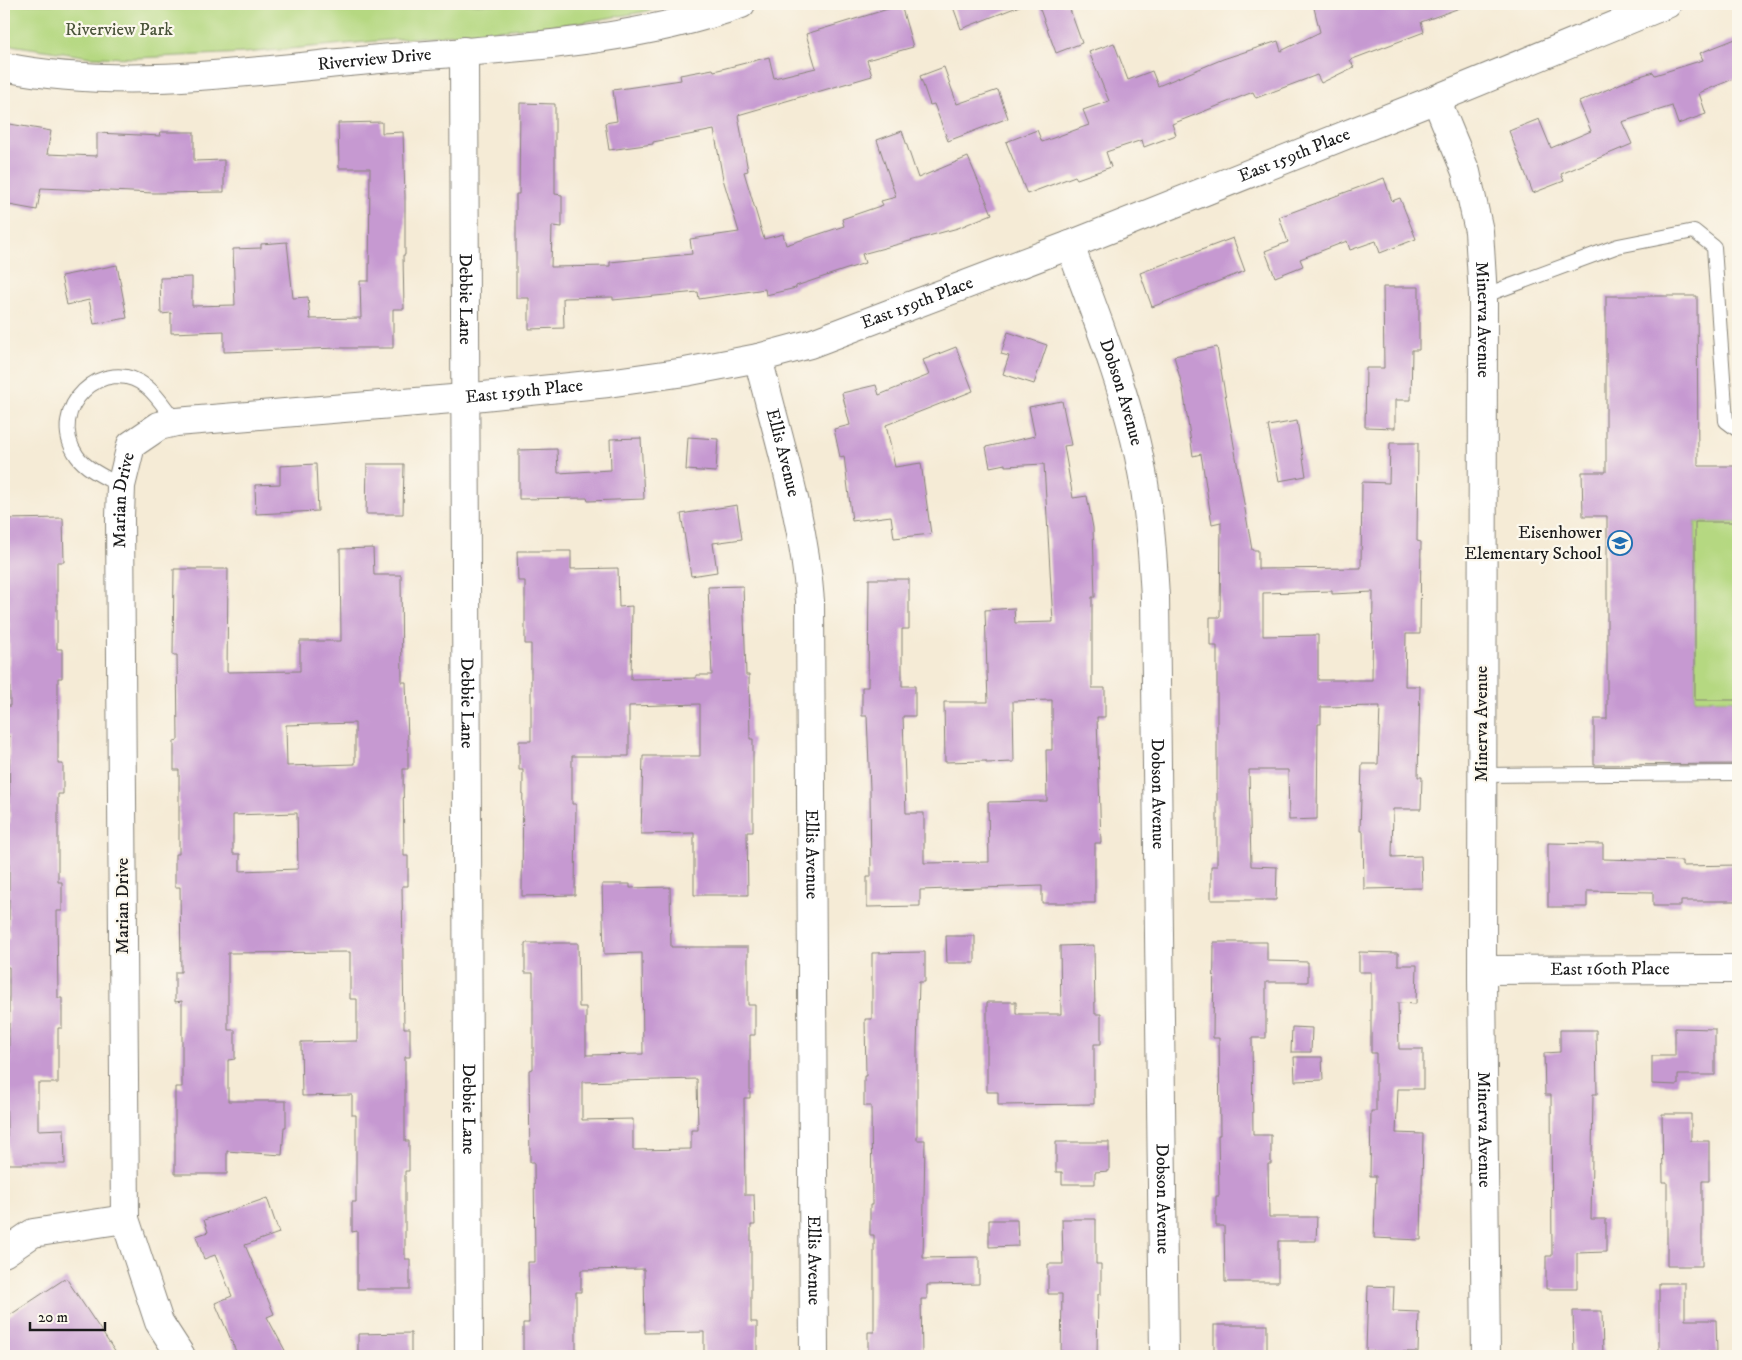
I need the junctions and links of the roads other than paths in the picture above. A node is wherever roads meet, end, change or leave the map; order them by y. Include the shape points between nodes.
1 (741, 4) edge
2 (1666, 4) edge
3 (464, 51) junction
4 (4, 67) edge
5 (1436, 99) junction
6 (1070, 244) junction
7 (1483, 296) junction
8 (758, 358) junction
9 (464, 398) junction
10 (176, 422) junction
11 (1738, 430) edge
12 (130, 445) joint
13 (121, 486) junction
14 (1738, 773) edge
15 (1482, 775) junction
16 (1738, 969) edge
17 (1482, 970) junction
18 (125, 1219) junction
19 (4, 1253) edge
20 (181, 1356) edge
21 (468, 1356) edge
22 (814, 1356) edge
23 (1164, 1356) edge
24 (1486, 1356) edge

1 - 3 street, Riverview Drive via 704,17 618,36
2 - 5 street, East 159th Place
3 - 4 street, Riverview Drive via 192,76 98,80
3 - 9 street, Debbie Lane
5 - 6 street, East 159th Place
5 - 7 street, Minerva Avenue via 1466,172 1479,231
6 - 8 street, East 159th Place via 865,325
6 - 23 street, Dobson Avenue via 1121,387 1136,440 1152,539
7 - 11 lane via 1618,246 1694,231 1714,247 1726,421
7 - 15 street, Minerva Avenue
8 - 9 street, East 159th Place via 608,383
8 - 22 street, Ellis Avenue via 799,519 810,601
9 - 10 street, East 159th Place
9 - 21 street, Debbie Lane
10 - 12 street, East 159th Place via 159,426
10 - 13 lane via 147,386 131,378 114,377 83,389 73,403 68,420 69,438 77,456 89,468
12 - 13 street, Marian Drive
13 - 18 street, Marian Drive
14 - 15 lane
15 - 17 street, Minerva Avenue
16 - 17 street, East 160th Place
17 - 24 street, Minerva Avenue
18 - 19 street via 33,1233
18 - 20 street, Marian Drive via 159,1322

